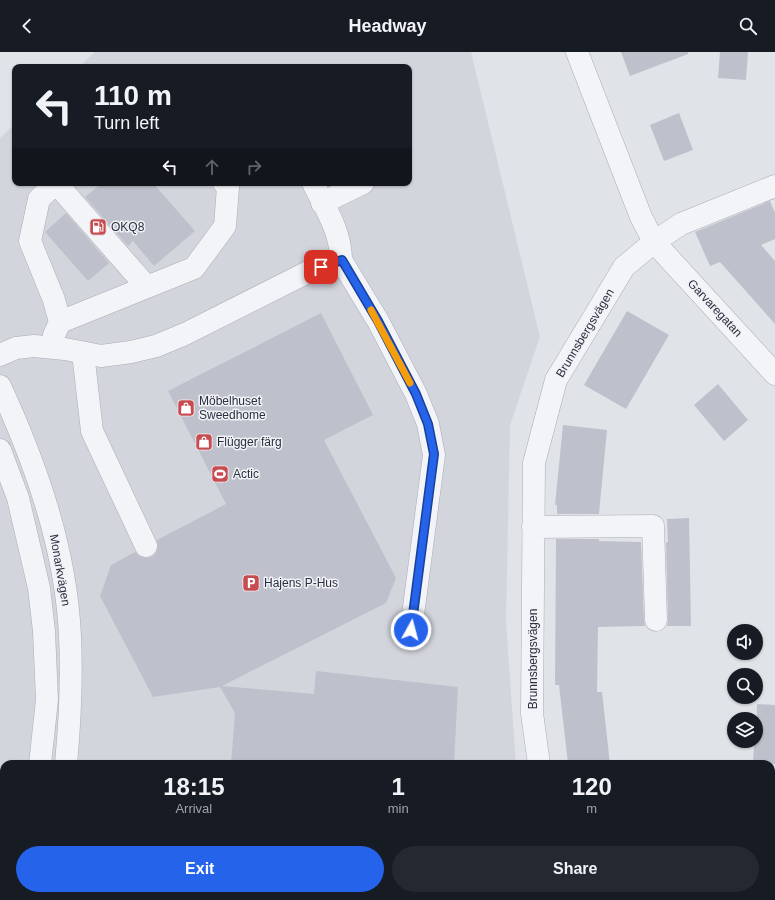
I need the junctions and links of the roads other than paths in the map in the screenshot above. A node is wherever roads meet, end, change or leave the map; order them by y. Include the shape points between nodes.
1 (577, 52) edge
2 (53, 186) edge
3 (59, 186) edge
4 (226, 186) edge
5 (314, 186) edge
6 (356, 186) edge
7 (775, 186) edge
8 (322, 203) junction
9 (654, 242) junction
10 (342, 260) junction
11 (147, 287) junction
12 (60, 322) junction
13 (49, 347) junction
14 (83, 353) junction
15 (0, 355) edge
16 (775, 374) edge
17 (0, 386) edge
18 (0, 450) edge
19 (533, 527) junction
20 (146, 546) dead end
21 (656, 620) dead end
22 (411, 630) dead end
23 (40, 760) edge
24 (66, 760) edge
25 (538, 760) edge

1 - 9 street via 641,217
2 - 12 street via 40,198 30,241 54,300
3 - 11 street
4 - 11 street via 225,226 194,268
5 - 8 street
6 - 8 street
7 - 9 street, Brunnsbergsvägen via 681,224
8 - 10 street via 337,231
9 - 16 street, Garvaregatan
9 - 19 street, Brunnsbergsvägen via 624,267 556,380 534,463
10 - 14 street via 303,274 156,346 102,356
10 - 22 street via 378,321 416,394 428,424 434,454
11 - 12 street
12 - 13 street
13 - 14 street
13 - 15 street via 16,348
14 - 20 street via 92,431
17 - 24 street, Monarkvägen via 26,444 44,495 65,586 70,635 71,712
18 - 23 street, Monarkvägen via 18,498 39,588 47,700
19 - 21 street via 652,526
19 - 25 street, Brunnsbergsvägen via 532,713

